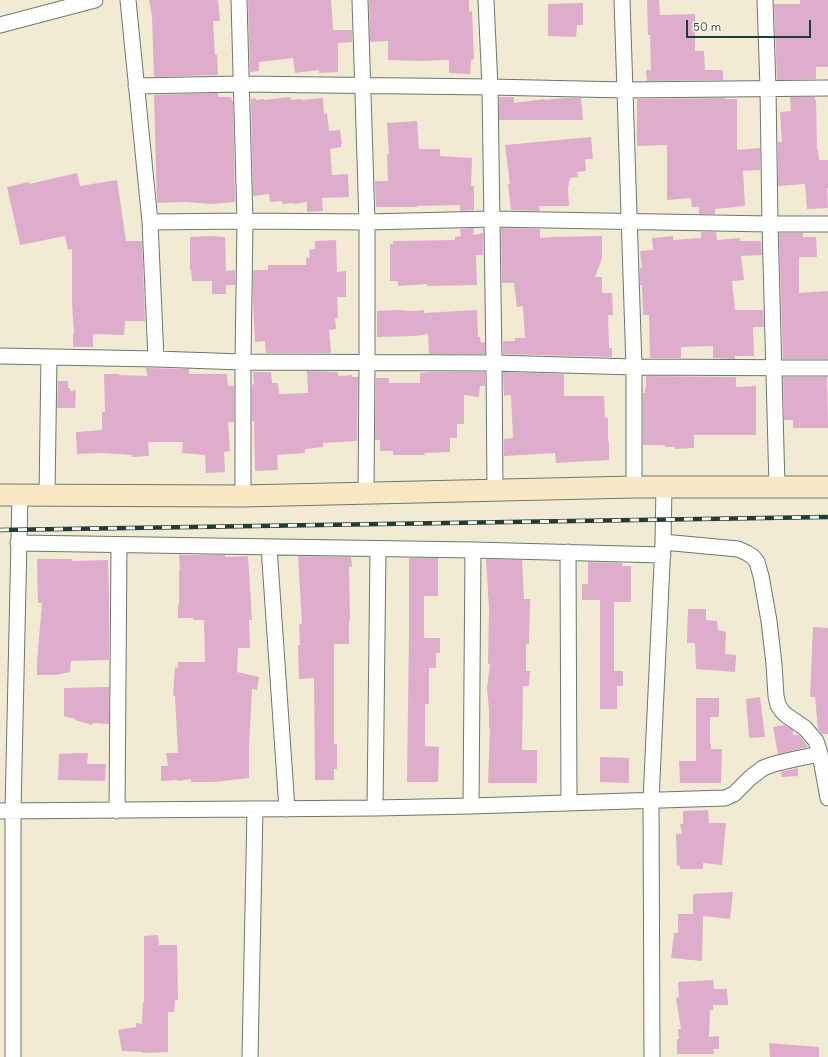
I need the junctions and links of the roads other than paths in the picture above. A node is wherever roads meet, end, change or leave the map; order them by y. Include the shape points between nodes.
1 (95, 0) edge
2 (128, 0) edge
3 (238, 0) edge
4 (360, 0) edge
5 (486, 0) edge
6 (622, 0) edge
7 (765, 0) edge
8 (0, 24) edge
9 (241, 84) junction
10 (136, 86) junction
11 (363, 86) junction
12 (490, 87) junction
13 (768, 88) junction
14 (828, 88) edge
15 (625, 90) junction
16 (492, 219) junction
17 (245, 221) junction
18 (150, 222) junction
19 (367, 222) junction
20 (630, 222) junction
21 (770, 224) junction
22 (828, 224) edge
23 (0, 356) edge
24 (49, 357) junction
25 (156, 359) junction
26 (243, 362) junction
27 (367, 363) junction
28 (494, 363) junction
29 (634, 367) junction
30 (774, 368) junction
31 (828, 368) edge
32 (634, 487) junction
33 (664, 487) junction
34 (777, 487) junction
35 (828, 487) edge
36 (494, 490) junction
37 (10, 494) edge
38 (366, 494) junction
39 (47, 495) junction
40 (243, 496) junction
41 (18, 543) junction
42 (119, 545) junction
43 (269, 547) junction
44 (663, 548) junction
45 (378, 549) junction
46 (473, 550) junction
47 (568, 552) junction
48 (820, 754) junction
49 (828, 798) edge
50 (650, 800) junction
51 (568, 803) junction
52 (471, 806) junction
53 (375, 808) junction
54 (256, 809) junction
55 (287, 809) junction
56 (6, 811) edge
57 (117, 811) junction
58 (13, 1057) edge
59 (250, 1057) edge
60 (652, 1057) edge

1 - 8 street
2 - 10 street
3 - 9 street
4 - 11 street
5 - 12 street
6 - 15 street
7 - 13 street
9 - 10 street
9 - 11 street
9 - 17 street
10 - 18 street
11 - 12 street
11 - 19 street
12 - 15 street
12 - 16 street
13 - 14 street
13 - 15 street
13 - 21 street
15 - 20 street
16 - 19 street
16 - 20 street
16 - 28 street
17 - 18 street
17 - 19 street
17 - 26 street
18 - 25 street
19 - 27 street
20 - 21 street
20 - 29 street
21 - 22 street
21 - 30 street
23 - 24 street
24 - 25 street
24 - 39 street
25 - 26 street
26 - 27 street
26 - 40 street
27 - 28 street
27 - 38 street
28 - 29 street
28 - 36 street
29 - 30 street
29 - 32 street
30 - 31 street
30 - 34 street
32 - 33 street
32 - 36 street
33 - 34 street
33 - 44 street
34 - 35 street
36 - 38 street
37 - 39 street
37 - 41 street
38 - 40 street
39 - 40 street
41 - 42 street
41 - 56 street
42 - 43 street
42 - 57 street
43 - 45 street
43 - 55 street
44 - 47 street
44 - 48 street via 738,549 757,562 769,621 778,704 786,715 811,734
44 - 50 street
45 - 46 street
45 - 53 street
46 - 47 street
46 - 52 street
47 - 51 street
48 - 49 street
48 - 50 street via 763,768 734,794 725,798
50 - 51 street
50 - 60 street
51 - 52 street
52 - 53 street
53 - 55 street
54 - 55 street
54 - 57 street
54 - 59 street
56 - 57 street
56 - 58 street

